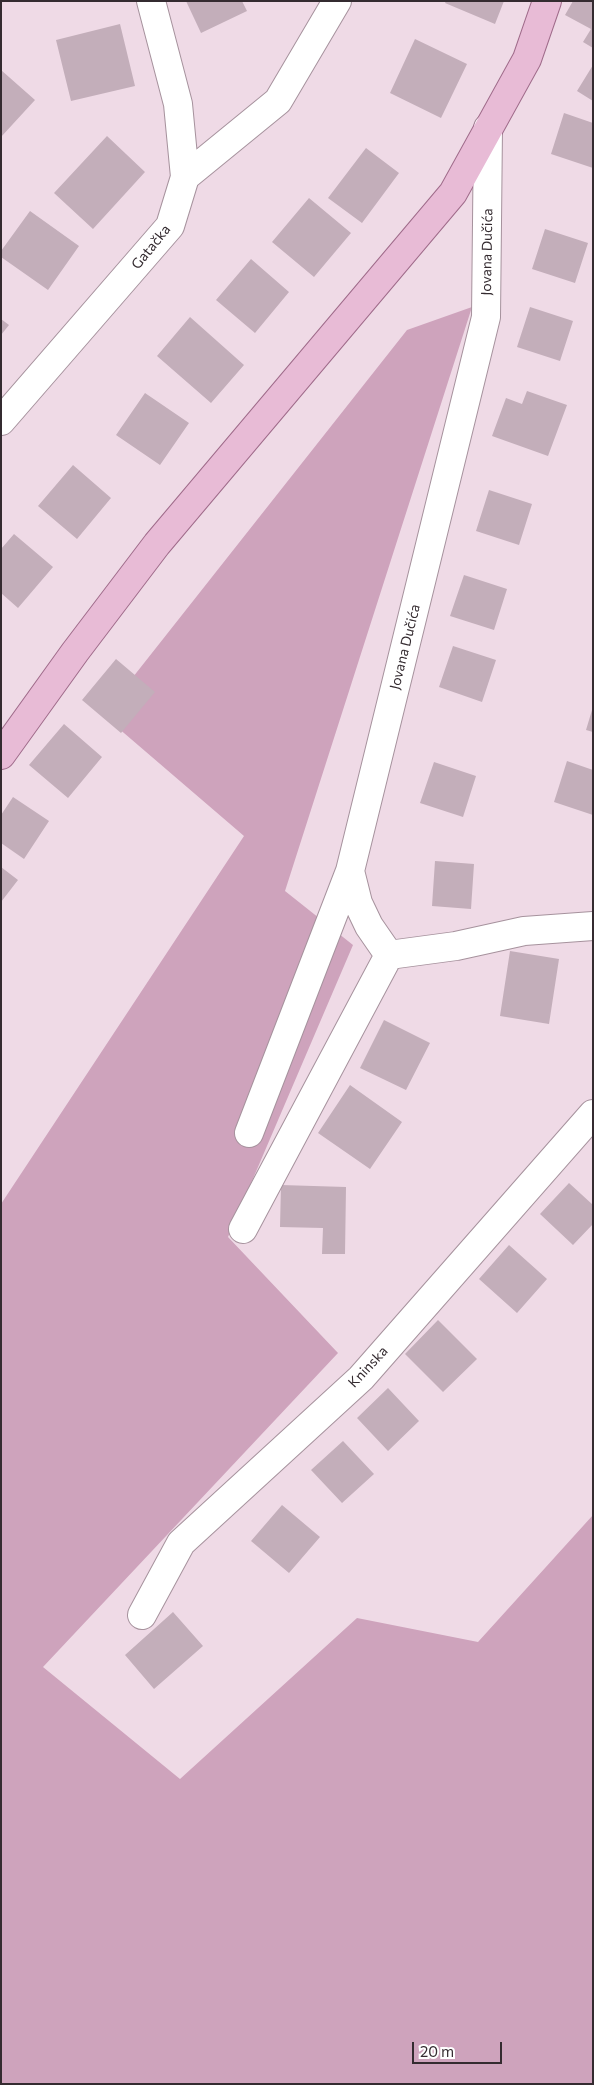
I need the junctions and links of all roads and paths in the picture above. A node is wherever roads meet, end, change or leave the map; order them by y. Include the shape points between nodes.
1 (151, 1) edge
2 (337, 1) edge
3 (547, 1) edge
4 (488, 128) junction
5 (185, 178) junction
6 (1, 421) edge
7 (1, 755) edge
8 (350, 871) junction
9 (593, 926) edge
10 (389, 955) junction
11 (593, 1114) edge
12 (249, 1133) dead end
13 (243, 1229) dead end
14 (142, 1615) dead end

1 - 5 street, Gatačka via 178,104
2 - 5 street via 278,101
3 - 4 main road, Jovana Dučića via 527,59
4 - 7 main road, Jovana Dučića via 453,193 157,544
4 - 8 street, Jovana Dučića via 486,317
5 - 6 street, Gatačka via 170,226
8 - 10 street, Jovana Dučića via 358,903
8 - 12 street
9 - 10 street via 524,931 456,946
10 - 13 street
11 - 14 street, Kninska via 360,1378 181,1543

